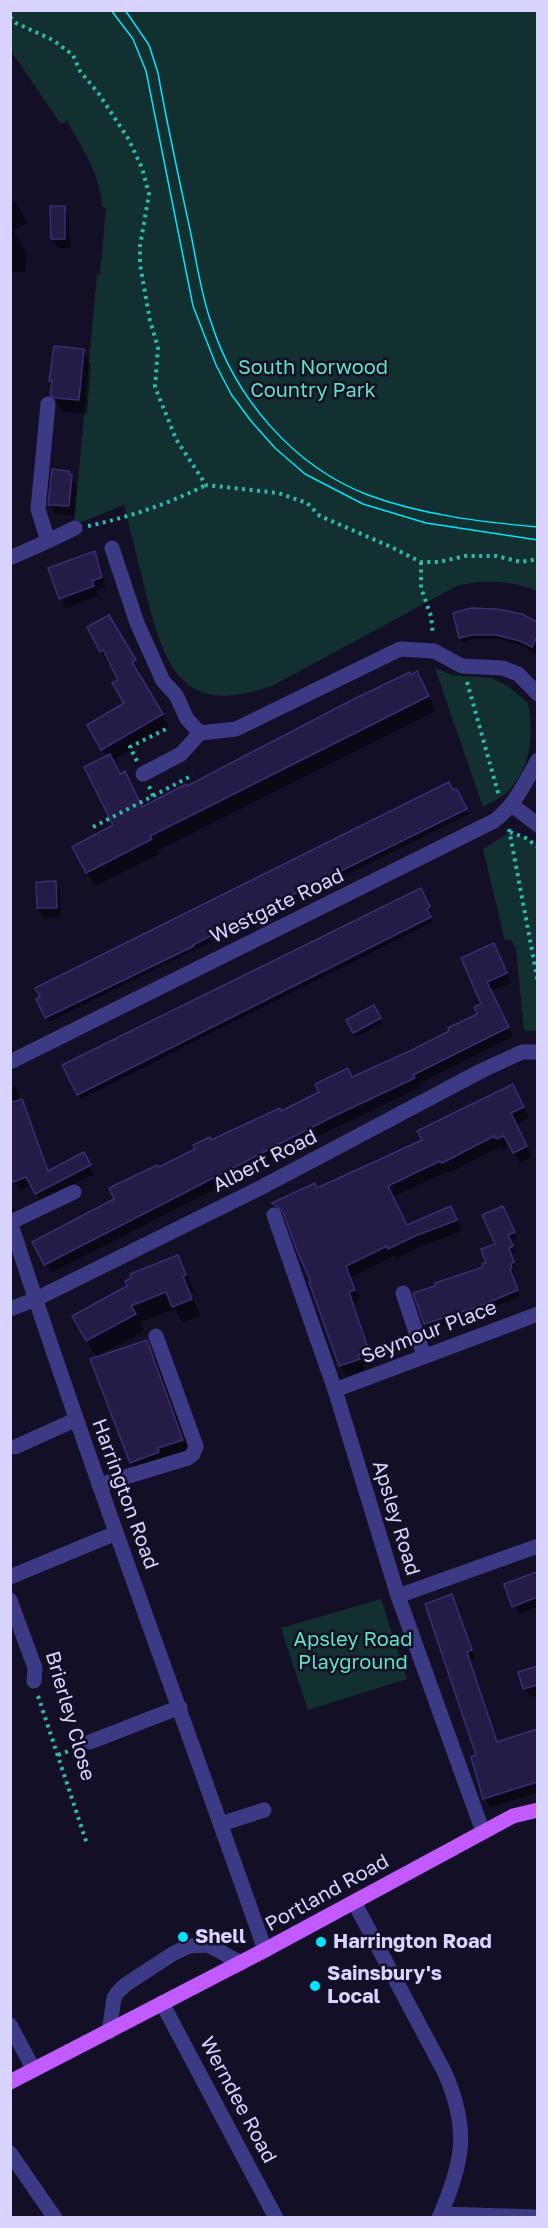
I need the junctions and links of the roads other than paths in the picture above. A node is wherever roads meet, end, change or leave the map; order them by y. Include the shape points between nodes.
1 (48, 405) dead end
2 (75, 528) road end
3 (48, 541) junction
4 (112, 548) dead end
5 (10, 558) edge
6 (537, 694) edge
7 (200, 733) junction
8 (537, 760) edge
9 (143, 774) dead end
10 (512, 805) junction
11 (537, 825) edge
12 (537, 1052) edge
13 (10, 1062) edge
14 (74, 1192) dead end
15 (273, 1215) dead end
16 (11, 1221) edge
17 (403, 1293) dead end
18 (36, 1299) junction
19 (10, 1309) edge
20 (537, 1314) edge
21 (156, 1336) dead end
22 (424, 1356) junction
23 (336, 1390) junction
24 (75, 1420) junction
25 (15, 1447) dead end
26 (99, 1485) junction
27 (116, 1533) junction
28 (537, 1546) edge
29 (10, 1577) edge
30 (398, 1596) junction
31 (10, 1600) edge
32 (33, 1681) road end
33 (180, 1707) junction
34 (90, 1742) dead end
35 (264, 1810) dead end
36 (537, 1810) edge
37 (220, 1824) junction
38 (483, 1832) junction
39 (354, 1902) junction
40 (265, 1950) junction
41 (241, 1963) junction
42 (162, 2003) junction
43 (10, 2025) edge
44 (109, 2032) junction
45 (34, 2070) junction
46 (10, 2082) edge
47 (10, 2153) edge
48 (440, 2216) edge
49 (55, 2217) edge
50 (276, 2217) edge
51 (537, 2217) edge

1 - 3 street via 38,509
2 - 3 street
3 - 5 street
4 - 7 street via 137,623 163,681
6 - 7 street via 519,674 503,668 462,666 434,651 400,649 236,729
7 - 9 street via 181,754
8 - 10 street, Westgate Road
10 - 11 street
10 - 13 street, Westgate Road via 494,821 454,842
12 - 18 street, Albert Road via 522,1052 482,1071 262,1187
14 - 16 street
15 - 23 street, Apsley Road
16 - 18 street, Harrington Road
17 - 22 street
18 - 19 street, Albert Road
18 - 24 street, Harrington Road
20 - 22 street, Seymour Place
21 - 26 street via 196,1446 193,1454
22 - 23 street, Seymour Place
23 - 30 street, Apsley Road
24 - 25 street
24 - 26 street, Harrington Road
26 - 27 street, Harrington Road
27 - 29 street
27 - 33 street, Harrington Road
28 - 30 street
30 - 38 street, Apsley Road
31 - 32 street, Brierley Close via 35,1668
33 - 34 street
33 - 37 street, Harrington Road
35 - 37 street
36 - 38 main road, Portland Road via 513,1816
37 - 40 street, Harrington Road
38 - 39 main road, Portland Road
39 - 40 main road, Portland Road
39 - 48 street via 445,2073 457,2103 461,2131 459,2163
40 - 41 main road, Portland Road
41 - 42 main road, Portland Road
41 - 44 street via 208,1945 189,1946 174,1953 117,1993
42 - 44 main road, Portland Road
42 - 50 street, Werndee Road
43 - 45 street
44 - 45 main road, Portland Road
45 - 46 main road, Portland Road
47 - 49 street
48 - 51 street

